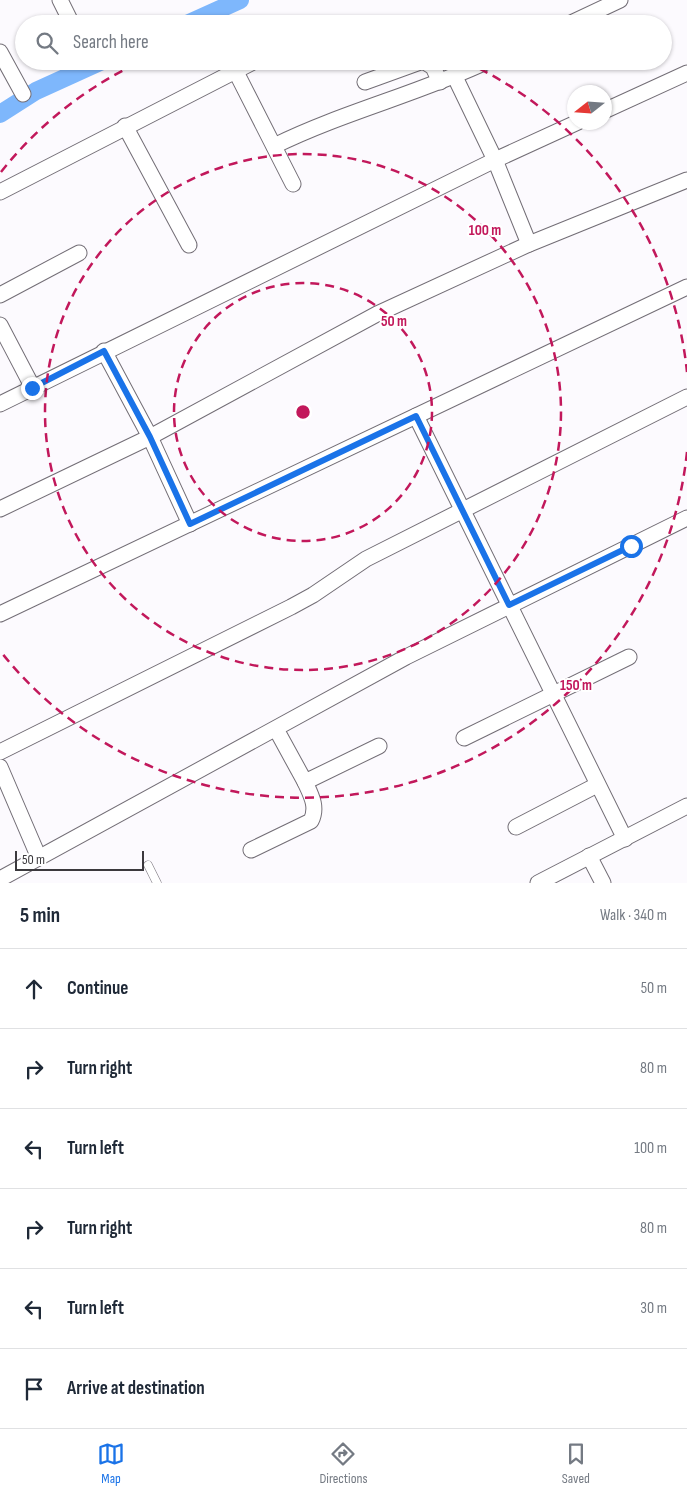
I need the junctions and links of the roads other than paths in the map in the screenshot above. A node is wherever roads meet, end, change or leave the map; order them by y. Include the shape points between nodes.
1 (60, 0) edge
2 (620, 0) edge
3 (68, 15) edge
4 (588, 15) edge
5 (0, 52) edge
6 (235, 70) joint
7 (398, 70) edge
8 (434, 70) edge
9 (469, 70) edge
10 (687, 73) edge
11 (455, 77) junction
12 (365, 82) dead end
13 (440, 82) junction
14 (22, 94) dead end
15 (612, 107) edge
16 (125, 126) junction
17 (567, 127) edge
18 (274, 146) junction
19 (494, 160) junction
20 (687, 180) edge
21 (293, 184) dead end
22 (0, 192) edge
23 (529, 244) junction
24 (189, 245) dead end
25 (79, 254) dead end
26 (687, 287) edge
27 (0, 295) edge
28 (0, 325) edge
29 (5, 349) edge
30 (104, 351) junction
31 (32, 388) junction
32 (687, 397) edge
33 (0, 404) edge
34 (416, 416) junction
35 (150, 437) junction
36 (0, 509) edge
37 (462, 512) junction
38 (687, 518) edge
39 (190, 524) junction
40 (509, 605) junction
41 (0, 614) edge
42 (629, 657) dead end
43 (552, 696) junction
44 (276, 729) junction
45 (464, 738) dead end
46 (379, 746) dead end
47 (0, 752) edge
48 (0, 767) edge
49 (305, 782) junction
50 (597, 785) junction
51 (687, 806) edge
52 (516, 826) dead end
53 (625, 839) junction
54 (251, 850) dead end
55 (589, 856) junction
56 (39, 858) junction
57 (148, 865) dead end
58 (0, 879) edge
59 (157, 883) edge
60 (538, 883) edge
61 (603, 883) edge

1 - 3 street
2 - 4 street
5 - 14 street
6 - 16 street
6 - 18 street
7 - 12 street
8 - 13 street
9 - 11 street
10 - 15 street
11 - 13 street
11 - 19 street
13 - 18 street via 309,129
16 - 22 street
16 - 24 street
17 - 19 street
18 - 21 street
19 - 23 street
19 - 30 street
20 - 23 street
23 - 35 street via 377,314
25 - 27 street
26 - 34 street
28 - 29 street
29 - 31 street
30 - 31 street
30 - 35 street
31 - 33 street
32 - 37 street
34 - 37 street
34 - 39 street
35 - 36 street
35 - 39 street
37 - 40 street
37 - 47 street via 366,560 292,607
38 - 40 street
39 - 41 street
40 - 43 street
40 - 44 street
42 - 43 street
43 - 45 street
43 - 50 street
44 - 49 street
44 - 56 street
46 - 49 street
48 - 56 street
49 - 54 street via 314,802 311,821
50 - 52 street
50 - 53 street
51 - 53 street
53 - 55 street
55 - 60 street
55 - 61 street
56 - 58 street
57 - 59 lane

